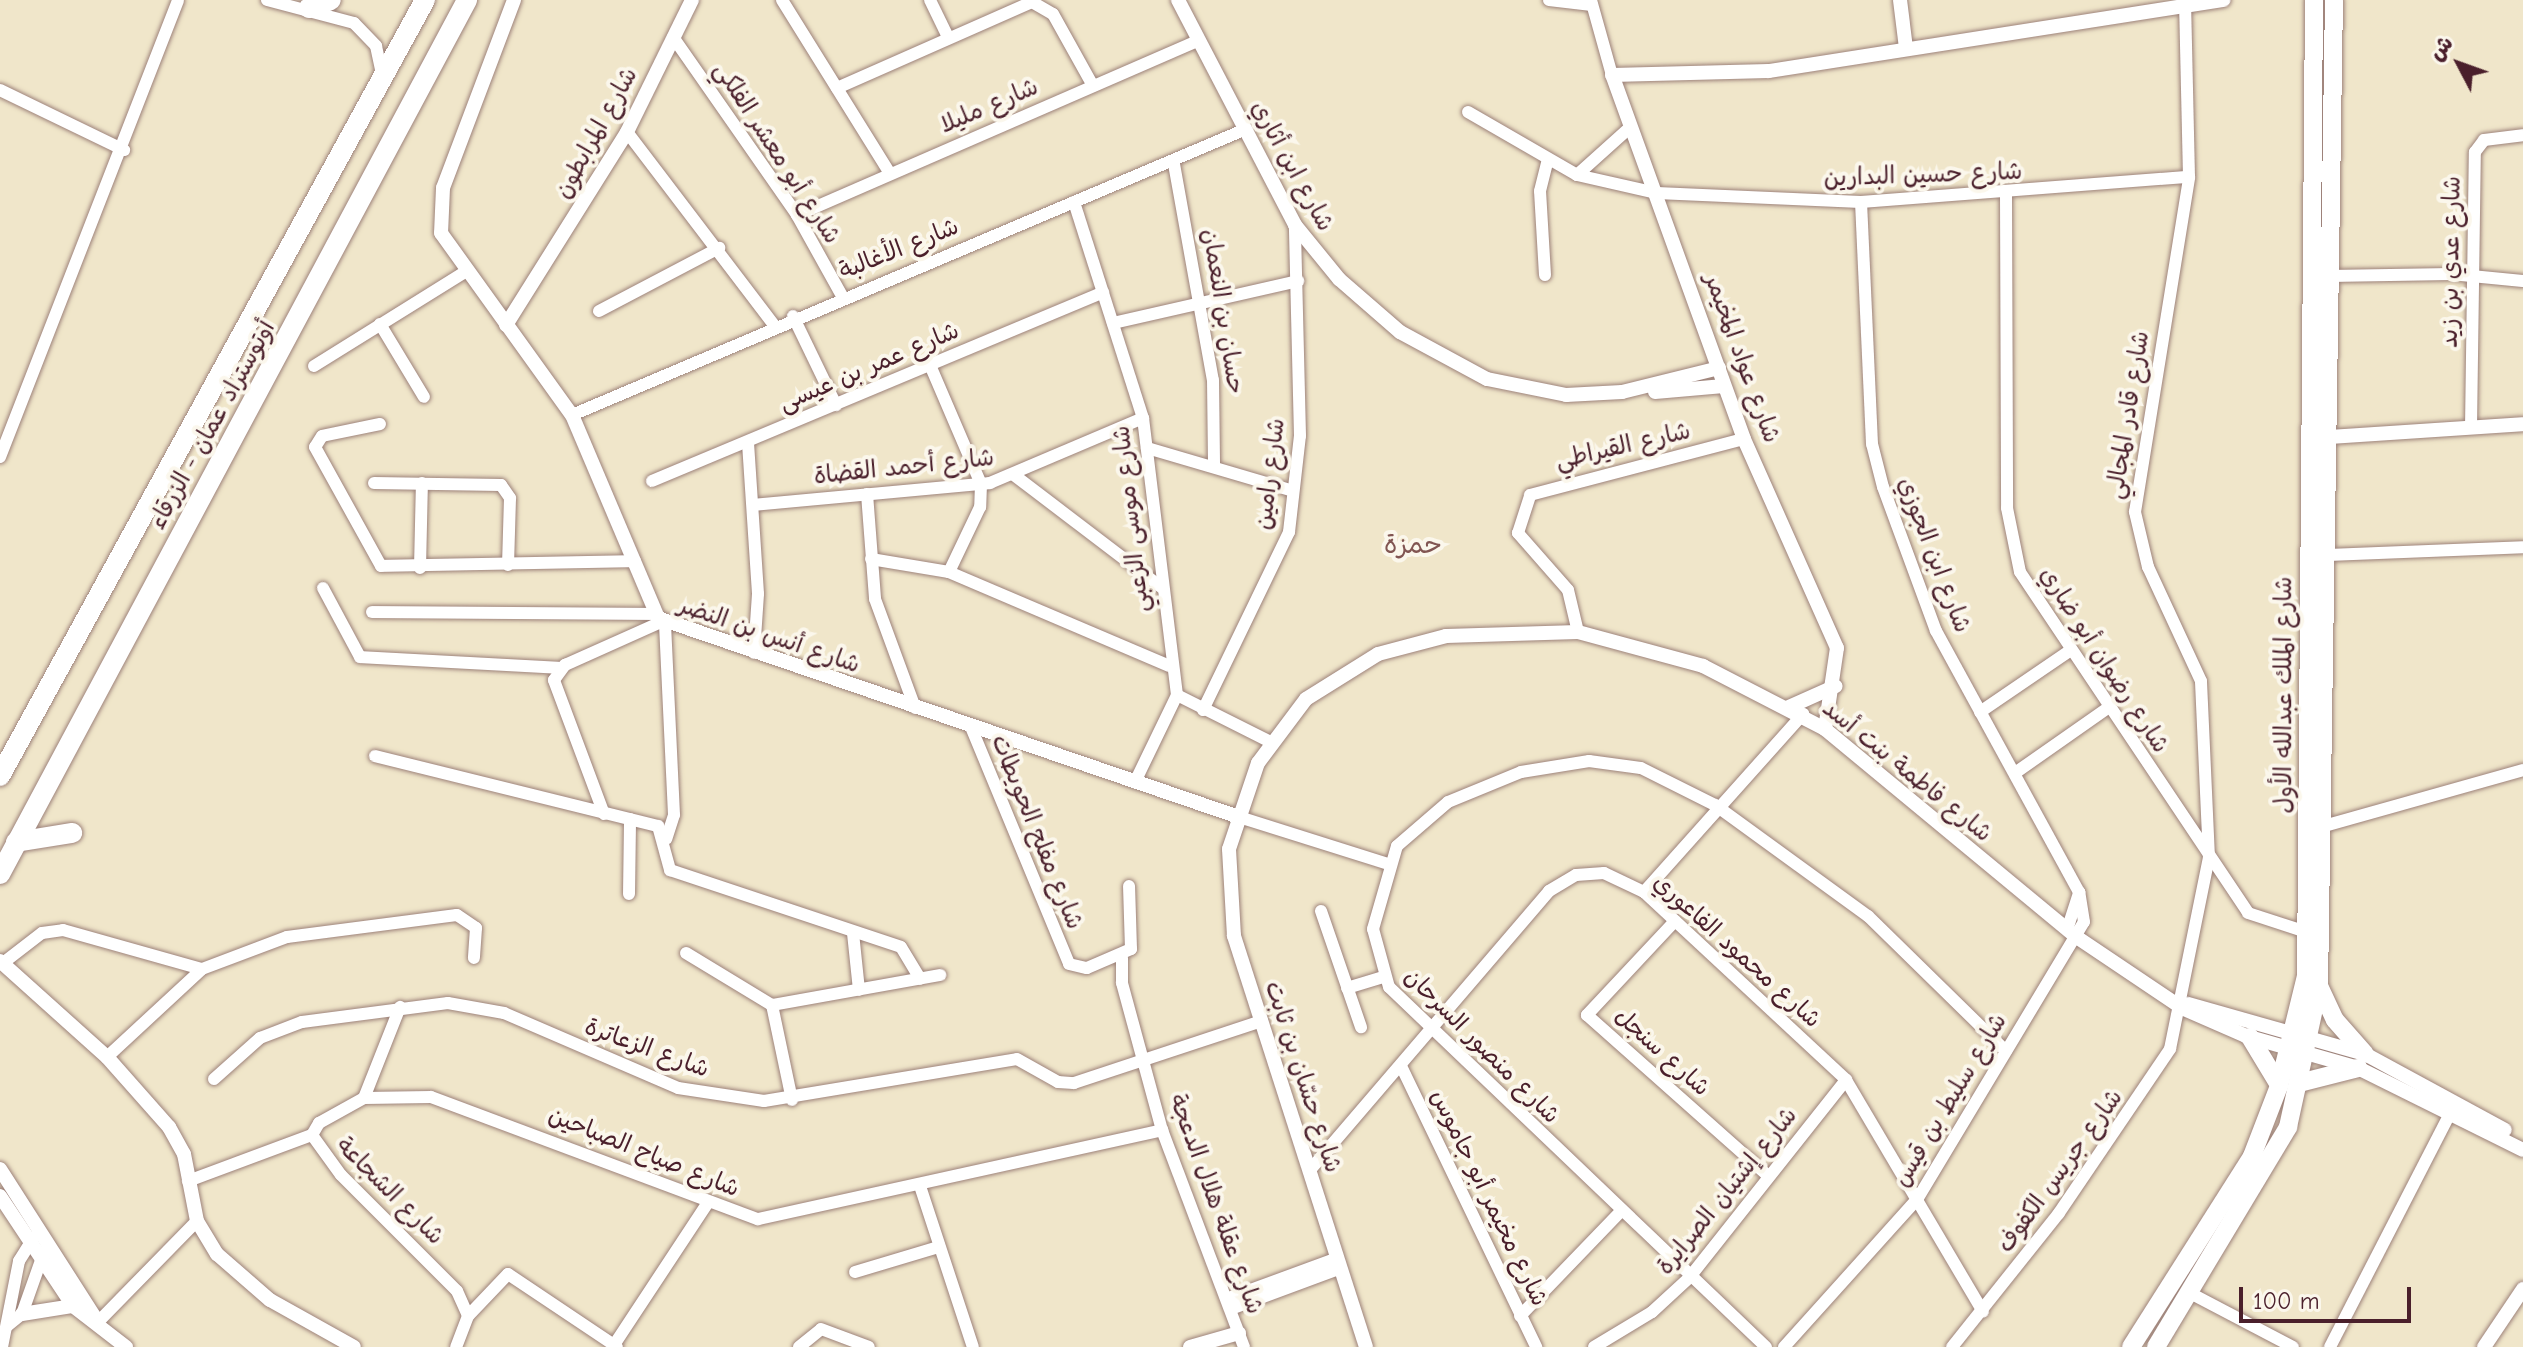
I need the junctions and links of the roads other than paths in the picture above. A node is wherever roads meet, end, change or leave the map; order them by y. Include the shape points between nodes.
1 (178, 0) edge
2 (267, 0) edge
3 (331, 0) edge
4 (425, 0) edge
5 (467, 0) edge
6 (514, 0) edge
7 (692, 0) edge
8 (782, 0) edge
9 (930, 0) edge
10 (1178, 0) edge
11 (1549, 0) edge
12 (1900, 0) edge
13 (2223, 0) edge
14 (2314, 0) edge
15 (2334, 0) edge
16 (1592, 2) edge
17 (2185, 3) edge
18 (309, 8) junction
19 (673, 37) junction
20 (948, 37) junction
21 (1199, 40) junction
22 (1906, 48) junction
23 (1612, 75) junction
24 (383, 85) junction
25 (1093, 86) junction
26 (837, 88) junction
27 (0, 90) edge
28 (1468, 112) dead end
29 (1246, 129) junction
30 (1627, 130) junction
31 (627, 132) junction
32 (2523, 135) edge
33 (124, 150) junction
34 (1547, 162) junction
35 (1174, 164) junction
36 (889, 172) junction
37 (1577, 175) junction
38 (2189, 177) junction
39 (1657, 193) junction
40 (2006, 195) junction
41 (1074, 202) junction
42 (1861, 202) junction
43 (797, 215) junction
44 (1295, 225) junction
45 (719, 248) junction
46 (465, 272) junction
47 (1545, 275) dead end
48 (2329, 276) junction
49 (2472, 277) junction
50 (1298, 281) junction
51 (2523, 281) edge
52 (1103, 292) junction
53 (842, 296) junction
54 (1200, 304) junction
55 (599, 311) dead end
56 (793, 316) junction
57 (1113, 323) junction
58 (380, 324) junction
59 (506, 325) junction
60 (774, 325) junction
61 (930, 365) junction
62 (314, 366) dead end
63 (1719, 368) junction
64 (1724, 386) junction
65 (1622, 392) junction
66 (424, 397) dead end
67 (836, 405) junction
68 (572, 415) junction
69 (1143, 418) junction
70 (380, 424) dead end
71 (2523, 424) edge
72 (2471, 428) junction
73 (2329, 437) junction
74 (1744, 439) junction
75 (748, 443) junction
76 (1147, 448) junction
77 (0, 457) edge
78 (1214, 466) junction
79 (1014, 475) junction
80 (652, 481) dead end
81 (374, 483) dead end
82 (422, 483) junction
83 (981, 484) junction
84 (1293, 491) junction
85 (867, 494) junction
86 (753, 505) junction
87 (2523, 547) edge
88 (2328, 555) junction
89 (871, 559) junction
90 (635, 561) junction
91 (508, 565) junction
92 (420, 568) junction
93 (949, 572) junction
94 (1161, 587) junction
95 (323, 588) dead end
96 (372, 612) dead end
97 (660, 620) junction
98 (1578, 632) junction
99 (2071, 650) junction
100 (754, 653) junction
101 (1169, 666) junction
102 (561, 668) junction
103 (1836, 686) junction
104 (1177, 695) junction
105 (915, 708) junction
106 (2108, 708) junction
107 (1203, 710) junction
108 (1796, 710) junction
109 (1980, 712) junction
110 (971, 727) junction
111 (1825, 729) junction
112 (1271, 742) junction
113 (375, 756) dead end
114 (2523, 770) edge
115 (2015, 773) junction
116 (0, 776) edge
117 (1135, 782) junction
118 (1715, 805) junction
119 (604, 814) junction
120 (1236, 816) junction
121 (630, 819) junction
122 (2324, 826) junction
123 (72, 833) dead end
124 (666, 839) junction
125 (16, 842) junction
126 (2209, 858) junction
127 (1388, 864) junction
128 (0, 874) edge
129 (1129, 886) dead end
130 (1644, 892) junction
131 (629, 894) dead end
132 (1321, 911) dead end
133 (1675, 921) junction
134 (2306, 932) junction
135 (853, 933) junction
136 (2072, 934) junction
137 (686, 953) dead end
138 (474, 958) dead end
139 (1122, 958) junction
140 (1, 962) edge
141 (1102, 965) junction
142 (202, 969) junction
143 (940, 975) dead end
144 (1382, 977) junction
145 (920, 979) junction
146 (1122, 983) junction
147 (2319, 986) junction
148 (1347, 988) junction
149 (859, 990) junction
150 (2179, 1004) junction
151 (772, 1005) junction
152 (400, 1007) junction
153 (1262, 1021) junction
154 (1361, 1027) dead end
155 (1431, 1033) junction
156 (2250, 1037) junction
157 (2301, 1041) junction
158 (2006, 1051) junction
159 (107, 1057) junction
160 (1144, 1060) junction
161 (2362, 1061) junction
162 (1402, 1068) junction
163 (214, 1079) dead end
164 (1846, 1080) junction
165 (2303, 1082) junction
166 (2279, 1086) junction
167 (364, 1098) junction
168 (792, 1100) junction
169 (2454, 1108) junction
170 (1162, 1130) junction
171 (312, 1135) junction
172 (2523, 1140) edge
173 (2523, 1150) edge
174 (0, 1169) edge
175 (1310, 1170) junction
176 (1767, 1175) junction
177 (188, 1181) junction
178 (920, 1186) junction
179 (1918, 1198) junction
180 (1, 1201) edge
181 (707, 1204) junction
182 (1621, 1211) junction
183 (197, 1221) junction
184 (34, 1237) junction
185 (939, 1247) junction
186 (44, 1253) junction
187 (1340, 1263) junction
188 (855, 1272) dead end
189 (1689, 1278) junction
190 (2523, 1289) edge
191 (2192, 1294) junction
192 (1231, 1303) junction
193 (73, 1306) junction
194 (1983, 1312) junction
195 (22, 1314) junction
196 (468, 1316) junction
197 (1520, 1316) junction
198 (98, 1322) junction
199 (7, 1326) junction
200 (1242, 1340) edge
201 (1613, 1343) edge
202 (615, 1346) edge
203 (2, 1347) edge
204 (126, 1347) edge
205 (354, 1347) edge
206 (456, 1347) edge
207 (799, 1347) edge
208 (869, 1347) edge
209 (973, 1347) edge
210 (1190, 1347) edge
211 (1366, 1347) edge
212 (1536, 1347) edge
213 (1594, 1347) edge
214 (1766, 1347) edge
215 (1784, 1347) edge
216 (1952, 1347) edge
217 (2131, 1347) edge
218 (2156, 1347) edge
219 (2293, 1347) edge
220 (2330, 1347) edge
221 (2484, 1347) edge

1 - 33 street
2 - 18 street
3 - 18 highway
4 - 24 highway, أوتوستراد عمان - الزرقاء
5 - 125 highway, أوتوستراد عمان - الزرقاء
6 - 46 street, شارع أنس بن النضر via 441,197 441,233
7 - 19 street, شارع المرابطون
8 - 26 street
9 - 20 street
10 - 21 street, شارع ابن أثاري
11 - 16 street
12 - 22 street
13 - 17 street
14 - 134 main road, شارع الملك عبدالله الأول
15 - 48 main road, شارع الملك عبدالله الأول
16 - 23 street, شارع عواد المخيمر
17 - 22 street
17 - 38 street, شارع قادر المجالي
18 - 24 street via 363,29 376,46
19 - 31 street, شارع المرابطون
19 - 43 street, شارع أبو معشر الفلكي
20 - 25 street via 1040,4
20 - 26 street
21 - 25 street, شارع مليلا
21 - 29 street, شارع ابن أثاري
22 - 23 street via 1769,71
23 - 30 street, شارع عواد المخيمر
24 - 116 highway, أوتوستراد عمان - الزرقاء
25 - 36 street, شارع مليلا
26 - 36 street
27 - 33 street
28 - 34 street, شارع حسين البدارين
29 - 35 street, شارع الأغالبة
29 - 44 street, شارع ابن أثاري
30 - 37 street
30 - 39 street, شارع عواد المخيمر
31 - 45 street
31 - 59 street, شارع المرابطون
32 - 49 street, شارع عدي بن زيد via 2492,137 2475,152
33 - 77 street via 52,312
34 - 37 street, شارع حسين البدارين
34 - 47 street via 1540,191
35 - 41 street, شارع الأغالبة
35 - 54 street, حسان بن النعمان
36 - 43 street, شارع مليلا
37 - 39 street, شارع حسين البدارين
38 - 40 street, شارع حسين البدارين
38 - 126 street, شارع قادر المجالي via 2135,512 2148,567 2201,681
39 - 42 street, شارع حسين البدارين
39 - 63 street, شارع عواد المخيمر
40 - 42 street, شارع حسين البدارين
40 - 99 street, شارع رضوان أبو ضاري via 2007,508 2020,572
41 - 52 street, شارع موسى الزعبي
41 - 53 street, شارع الأغالبة
42 - 109 street, شارع ابن الجوزي via 1872,444 1903,551
43 - 53 street, شارع أبو معشر الفلكي
44 - 50 street, شارع رامين
44 - 65 street, شارع ابن أثاري via 1352,292 1400,332 1466,371 1528,390
45 - 55 street
45 - 60 street
46 - 58 street
46 - 59 street, شارع أنس بن النضر
48 - 49 street
48 - 73 main road, شارع الملك عبدالله الأول
49 - 51 street
49 - 72 street, شارع عدي بن زيد
50 - 54 street
50 - 84 street, شارع رامين
52 - 57 street, شارع موسى الزعبي
52 - 61 street, شارع عمر بن عيسى
53 - 56 street, شارع الأغالبة
54 - 57 street
54 - 78 street, حسان بن النعمان via 1216,409
56 - 60 street, شارع الأغالبة
56 - 67 street
57 - 69 street, شارع موسى الزعبي
58 - 62 street
58 - 66 street
59 - 68 street, شارع أنس بن النضر
60 - 68 street, شارع الأغالبة
61 - 67 street, شارع عمر بن عيسى
61 - 83 street
63 - 64 street, شارع عواد المخيمر
63 - 65 street, شارع ابن أثاري
64 - 65 street, شارع ابن أثاري
64 - 74 street, شارع عواد المخيمر
67 - 75 street, شارع عمر بن عيسى
68 - 90 street, شارع أنس بن النضر
69 - 76 street, شارع موسى الزعبي
69 - 79 street, شارع أحمد القضاة via 1094,433
70 - 92 street via 319,437 315,449 378,564
71 - 72 street
72 - 73 street
73 - 88 main road, شارع الملك عبدالله الأول
74 - 98 street, شارع القيراطي via 1530,495 1518,533 1568,590
74 - 103 street, شارع عواد المخيمر via 1837,648
75 - 80 street, شارع عمر بن عيسى
75 - 86 street
76 - 78 street
76 - 94 street, شارع موسى الزعبي
78 - 84 street
79 - 83 street, شارع أحمد القضاة
79 - 94 street
81 - 82 street
82 - 91 street via 505,488
82 - 92 street
83 - 85 street, شارع أحمد القضاة
83 - 93 street via 980,507
84 - 107 street, شارع رامين via 1278,562
85 - 86 street, شارع أحمد القضاة
85 - 89 street
86 - 100 street
87 - 88 street
88 - 122 main road, شارع الملك عبدالله الأول
89 - 93 street
89 - 105 street via 881,622
90 - 91 street
90 - 97 street, شارع أنس بن النضر
91 - 92 street
93 - 101 street
94 - 101 street, شارع موسى الزعبي
95 - 102 street via 360,657
96 - 97 street
97 - 100 street, شارع أنس بن النضر
97 - 102 street
97 - 124 street via 674,815
98 - 108 street, شارع فاطمة بنت أسد via 1687,659
98 - 112 street, شارع فاطمة بنت أسد via 1491,630 1378,654 1327,682
99 - 106 street, شارع رضوان أبو ضاري
99 - 109 street
100 - 105 street, شارع أنس بن النضر
101 - 104 street, شارع موسى الزعبي
102 - 119 street via 554,686
103 - 108 street
103 - 111 street, شارع عواد المخيمر
104 - 107 street
104 - 117 street
105 - 110 street, شارع أنس بن النضر
106 - 115 street
106 - 126 street, شارع رضوان أبو ضاري
107 - 112 street
108 - 111 street, شارع فاطمة بنت أسد
108 - 118 street
109 - 115 street, شارع ابن الجوزي
110 - 117 street, شارع أنس بن النضر
110 - 141 street, شارع مفلح الحويطات via 1062,953 1080,969
111 - 136 street, شارع فاطمة بنت أسد
112 - 120 street, شارع فاطمة بنت أسد
113 - 119 street
114 - 122 street
115 - 136 street, شارع ابن الجوزي via 2079,892
117 - 120 street, شارع أنس بن النضر
118 - 127 street, شارع منصور السرحان via 1627,764 1533,769 1434,811
118 - 130 street
118 - 158 street, شارع منصور السرحان via 1868,916
119 - 121 street
120 - 127 street, شارع أنس بن النضر
120 - 153 street, شارع حسّان بن ثابت via 1230,917
121 - 124 street via 658,826
121 - 131 street
122 - 147 main road, شارع الملك عبدالله الأول
123 - 125 highway
124 - 135 street via 665,860 679,874
125 - 128 highway, أوتوستراد عمان - الزرقاء
126 - 134 street, شارع رضوان أبو ضاري via 2252,917
126 - 150 street, شارع قادر المجالي
127 - 144 street, شارع منصور السرحان via 1373,929
129 - 139 street via 1134,944
130 - 133 street, شارع محمود الفاعوري
130 - 155 street, شارع محمود الفاعوري via 1604,873 1563,881
132 - 148 street
133 - 164 street, شارع محمود الفاعوري
133 - 176 street, شارع سنجل via 1587,1015
134 - 157 main road, شارع الملك عبدالله الأول
135 - 145 street via 906,951
135 - 149 street
136 - 150 street, شارع فاطمة بنت أسد
136 - 158 street, شارع سليط بن قيس
137 - 151 street
138 - 142 street via 476,928 457,915 287,937
139 - 141 street
139 - 146 street, شارع عقلة هلال الدعجة
140 - 142 street via 42,933 63,930
140 - 159 street
141 - 146 street
142 - 159 street
143 - 145 street
144 - 148 street
144 - 155 street, شارع منصور السرحان
145 - 149 street
146 - 160 street, شارع عقلة هلال الدعجة
147 - 157 main road, شارع الملك عبدالله الأول
147 - 161 main road
148 - 154 street
149 - 151 street
150 - 156 street, شارع فاطمة بنت أسد
150 - 157 street, شارع فاطمة بنت أسد
150 - 194 street, شارع جريس الكفوف via 2155,1076
151 - 168 street
152 - 163 street, شارع الزعاترة via 302,1022 260,1038
152 - 167 street
152 - 168 street, شارع الزعاترة via 488,1008 678,1088
153 - 160 street, شارع الزعاترة
153 - 175 street, شارع حسّان بن ثابت
155 - 162 street, شارع محمود الفاعوري
155 - 182 street, شارع منصور السرحان
156 - 157 street, شارع فاطمة بنت أسد
156 - 166 main road via 2269,1058
157 - 161 street
157 - 165 main road, شارع الملك عبدالله الأول
157 - 166 main road, شارع الملك عبدالله الأول
158 - 179 street, شارع سليط بن قيس
159 - 177 street via 169,1127
160 - 168 street, شارع الزعاترة via 1063,1083 1017,1059
160 - 170 street, شارع عقلة هلال الدعجة
161 - 165 main road
161 - 169 street
162 - 175 street, شارع محمود الفاعوري
162 - 197 street, شارع مخيمر أبو جاموس
164 - 176 street, شارع إشتيان الصرايرة
164 - 179 street, شارع محمود الفاعوري
165 - 191 main road, شارع الملك عبدالله الأول via 2268,1166
166 - 217 main road, شارع الملك عبدالله الأول via 2226,1203
167 - 171 street, شارع صياح الصباحين via 328,1117
167 - 181 street, شارع صياح الصباحين via 414,1094 465,1106
169 - 172 street
169 - 173 street
169 - 220 street
170 - 178 street, شارع صياح الصباحين
170 - 192 street, شارع عقلة هلال الدعجة
171 - 177 street, شارع الشجاعة
171 - 196 street, شارع الشجاعة via 341,1175 447,1279
174 - 184 street
175 - 187 street, شارع حسّان بن ثابت
176 - 189 street, شارع إشتيان الصرايرة
177 - 183 street
178 - 181 street, شارع صياح الصباحين via 769,1218
178 - 185 street
179 - 194 street, شارع محمود الفاعوري
179 - 215 street, شارع سليط بن قيس
180 - 184 street
181 - 202 street
182 - 189 street, شارع منصور السرحان
182 - 197 street
183 - 198 street
183 - 205 street via 255,1289
184 - 186 street
184 - 199 street
185 - 188 street
185 - 209 street
186 - 193 street
186 - 195 street
186 - 198 street
187 - 192 street
187 - 211 street, شارع حسّان بن ثابت
189 - 201 street, شارع إشتيان الصرايرة
189 - 214 street, شارع منصور السرحان
190 - 221 street
191 - 218 main road, شارع الملك عبدالله الأول
191 - 219 street
192 - 200 street, شارع عقلة هلال الدعجة
193 - 195 street
193 - 198 street
194 - 216 street, شارع جريس الكفوف
195 - 199 street
196 - 202 street via 508,1274
196 - 206 street
197 - 212 street, شارع مخيمر أبو جاموس
198 - 204 street
199 - 203 street
200 - 210 street
201 - 213 street, شارع إشتيان الصرايرة
207 - 208 street via 821,1329

